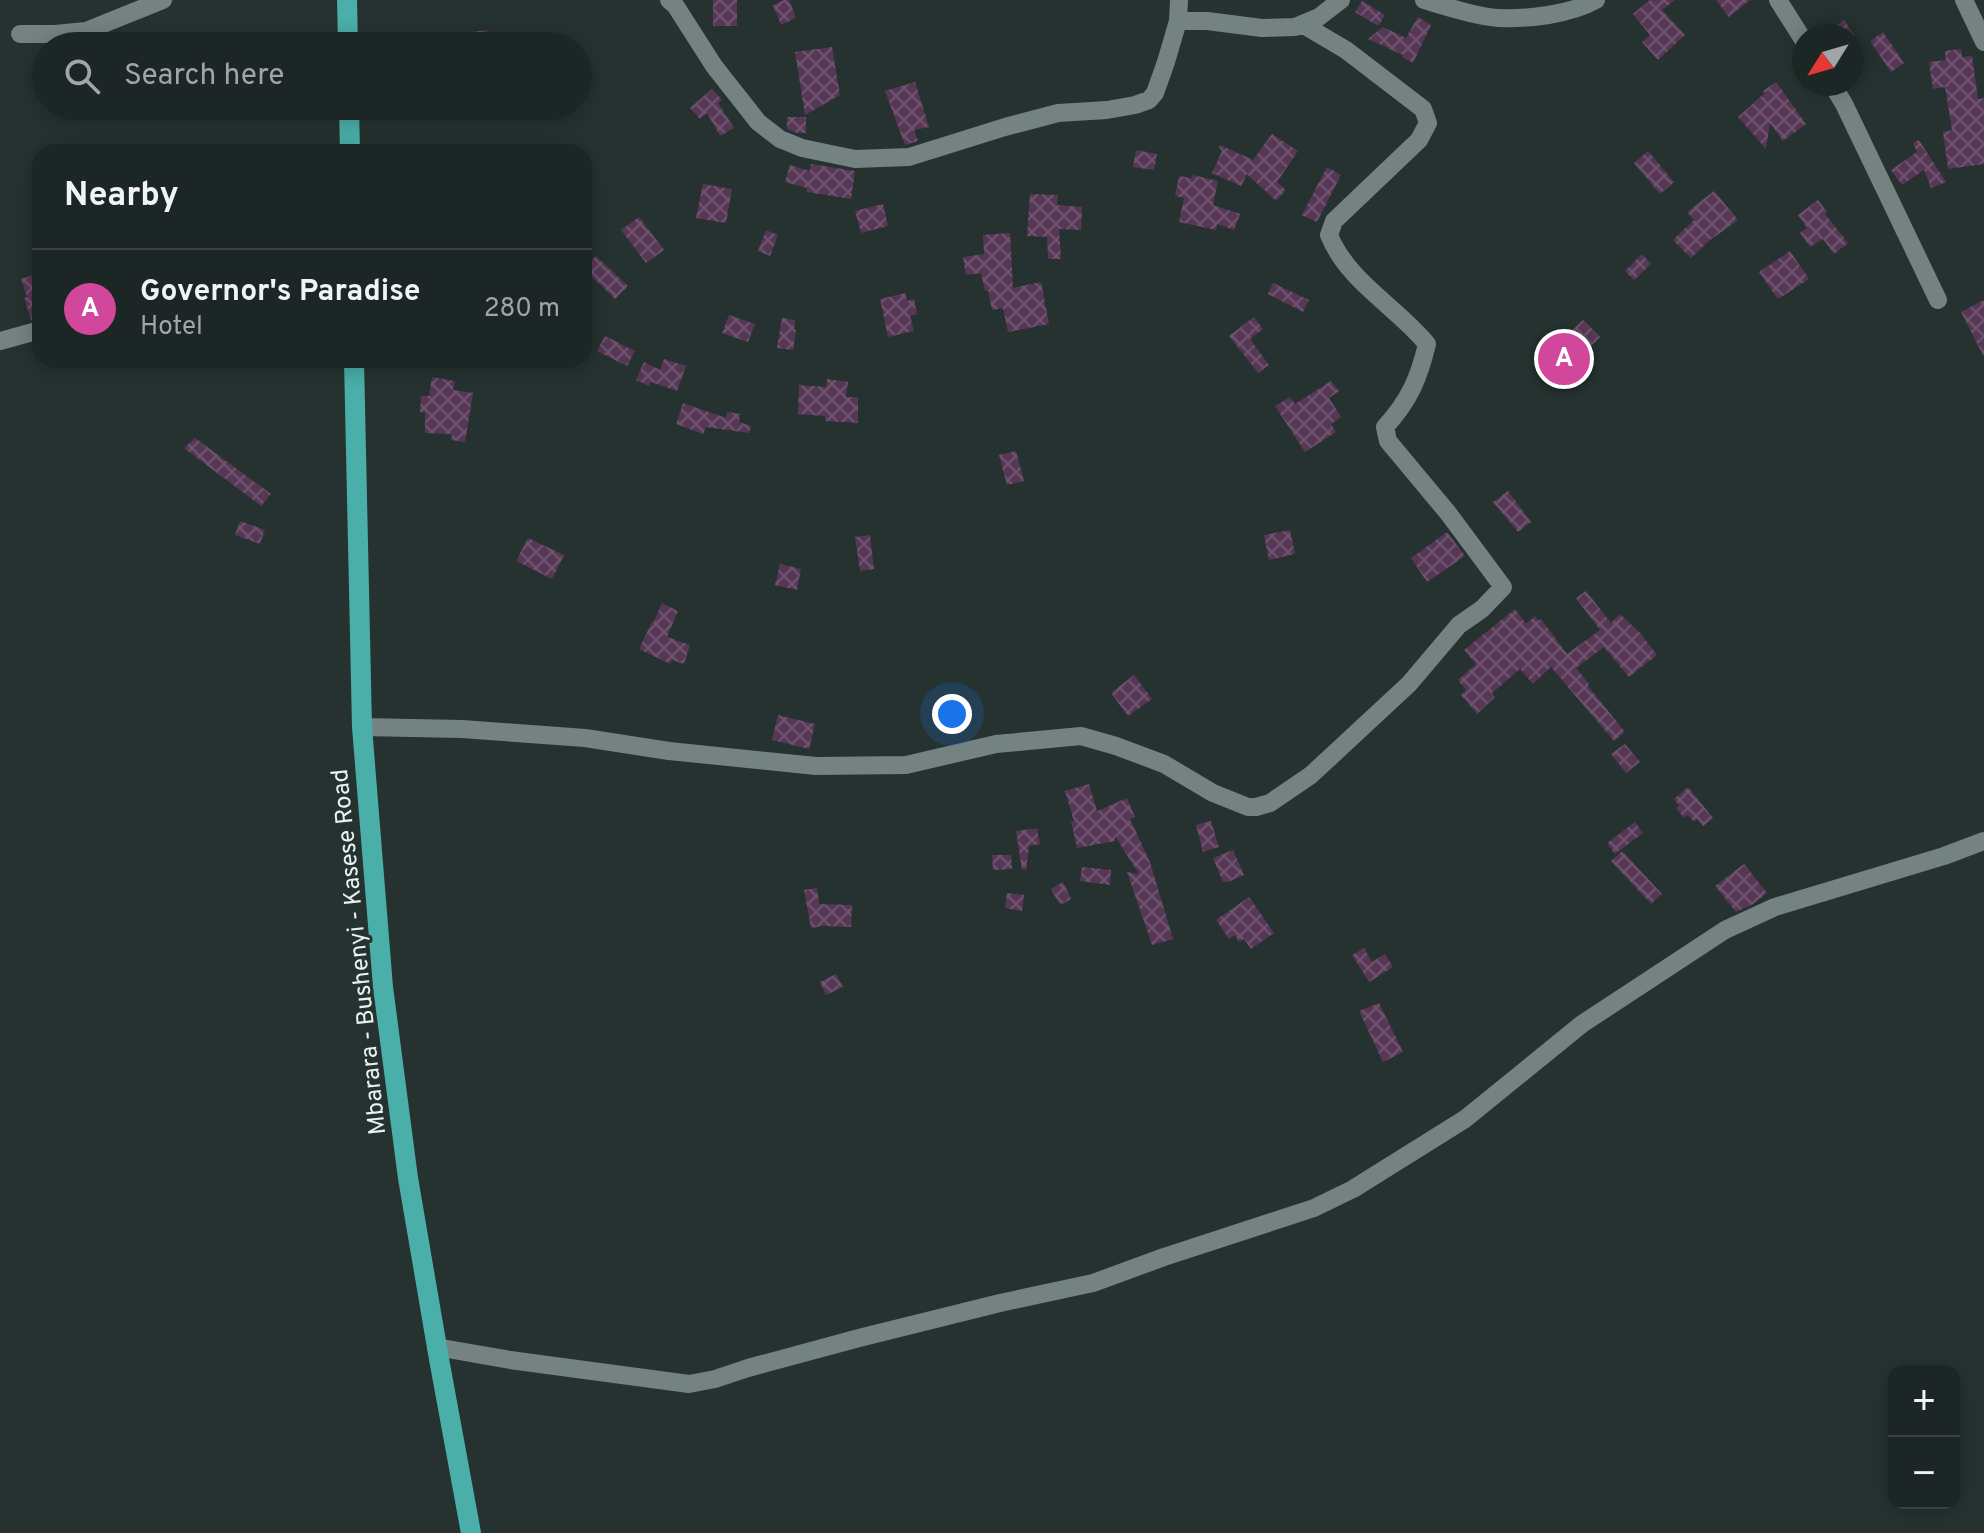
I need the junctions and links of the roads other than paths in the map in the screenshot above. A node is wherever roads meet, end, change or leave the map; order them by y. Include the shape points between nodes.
1 (163, 0) edge
2 (347, 0) edge
3 (669, 0) edge
4 (1179, 0) edge
5 (1341, 0) edge
6 (1424, 0) edge
7 (1596, 0) edge
8 (1778, 0) edge
9 (1964, 0) edge
10 (1178, 21) junction
11 (1302, 24) junction
12 (1793, 24) edge
13 (76, 32) edge
14 (348, 32) edge
15 (20, 34) dead end
16 (32, 34) edge
17 (1984, 42) edge
18 (1839, 96) edge
19 (349, 120) edge
20 (350, 144) edge
21 (1938, 300) dead end
22 (32, 332) edge
23 (0, 341) edge
24 (354, 368) edge
25 (362, 727) junction
26 (1984, 841) edge
27 (436, 1347) junction
28 (471, 1533) edge

1 - 13 street
2 - 14 main road
3 - 10 street via 758,122 802,148 855,159 909,157 1058,113 1149,100
4 - 10 street
5 - 11 street
6 - 7 street via 1495,18 1574,10
8 - 12 street
9 - 17 street
10 - 11 street via 1262,28
11 - 25 street via 1346,50 1423,109 1428,123 1419,140 1334,221 1329,235 1336,252 1427,344 1421,371 1402,409 1385,427 1388,441 1503,587 1311,775 1270,803 1248,807 1164,764 1081,736 996,744 906,765 816,766 585,738
15 - 16 street
18 - 21 street
19 - 20 main road
22 - 23 street
24 - 25 main road, Mbarara - Bushenyi - Kasese Road
25 - 27 main road, Mbarara - Bushenyi - Kasese Road via 383,987
26 - 27 street via 1775,907 1725,930 1582,1024 1465,1119 1353,1189 1314,1208 1093,1283 689,1384
27 - 28 main road, Mbarara - Bushenyi - Kasese Road

